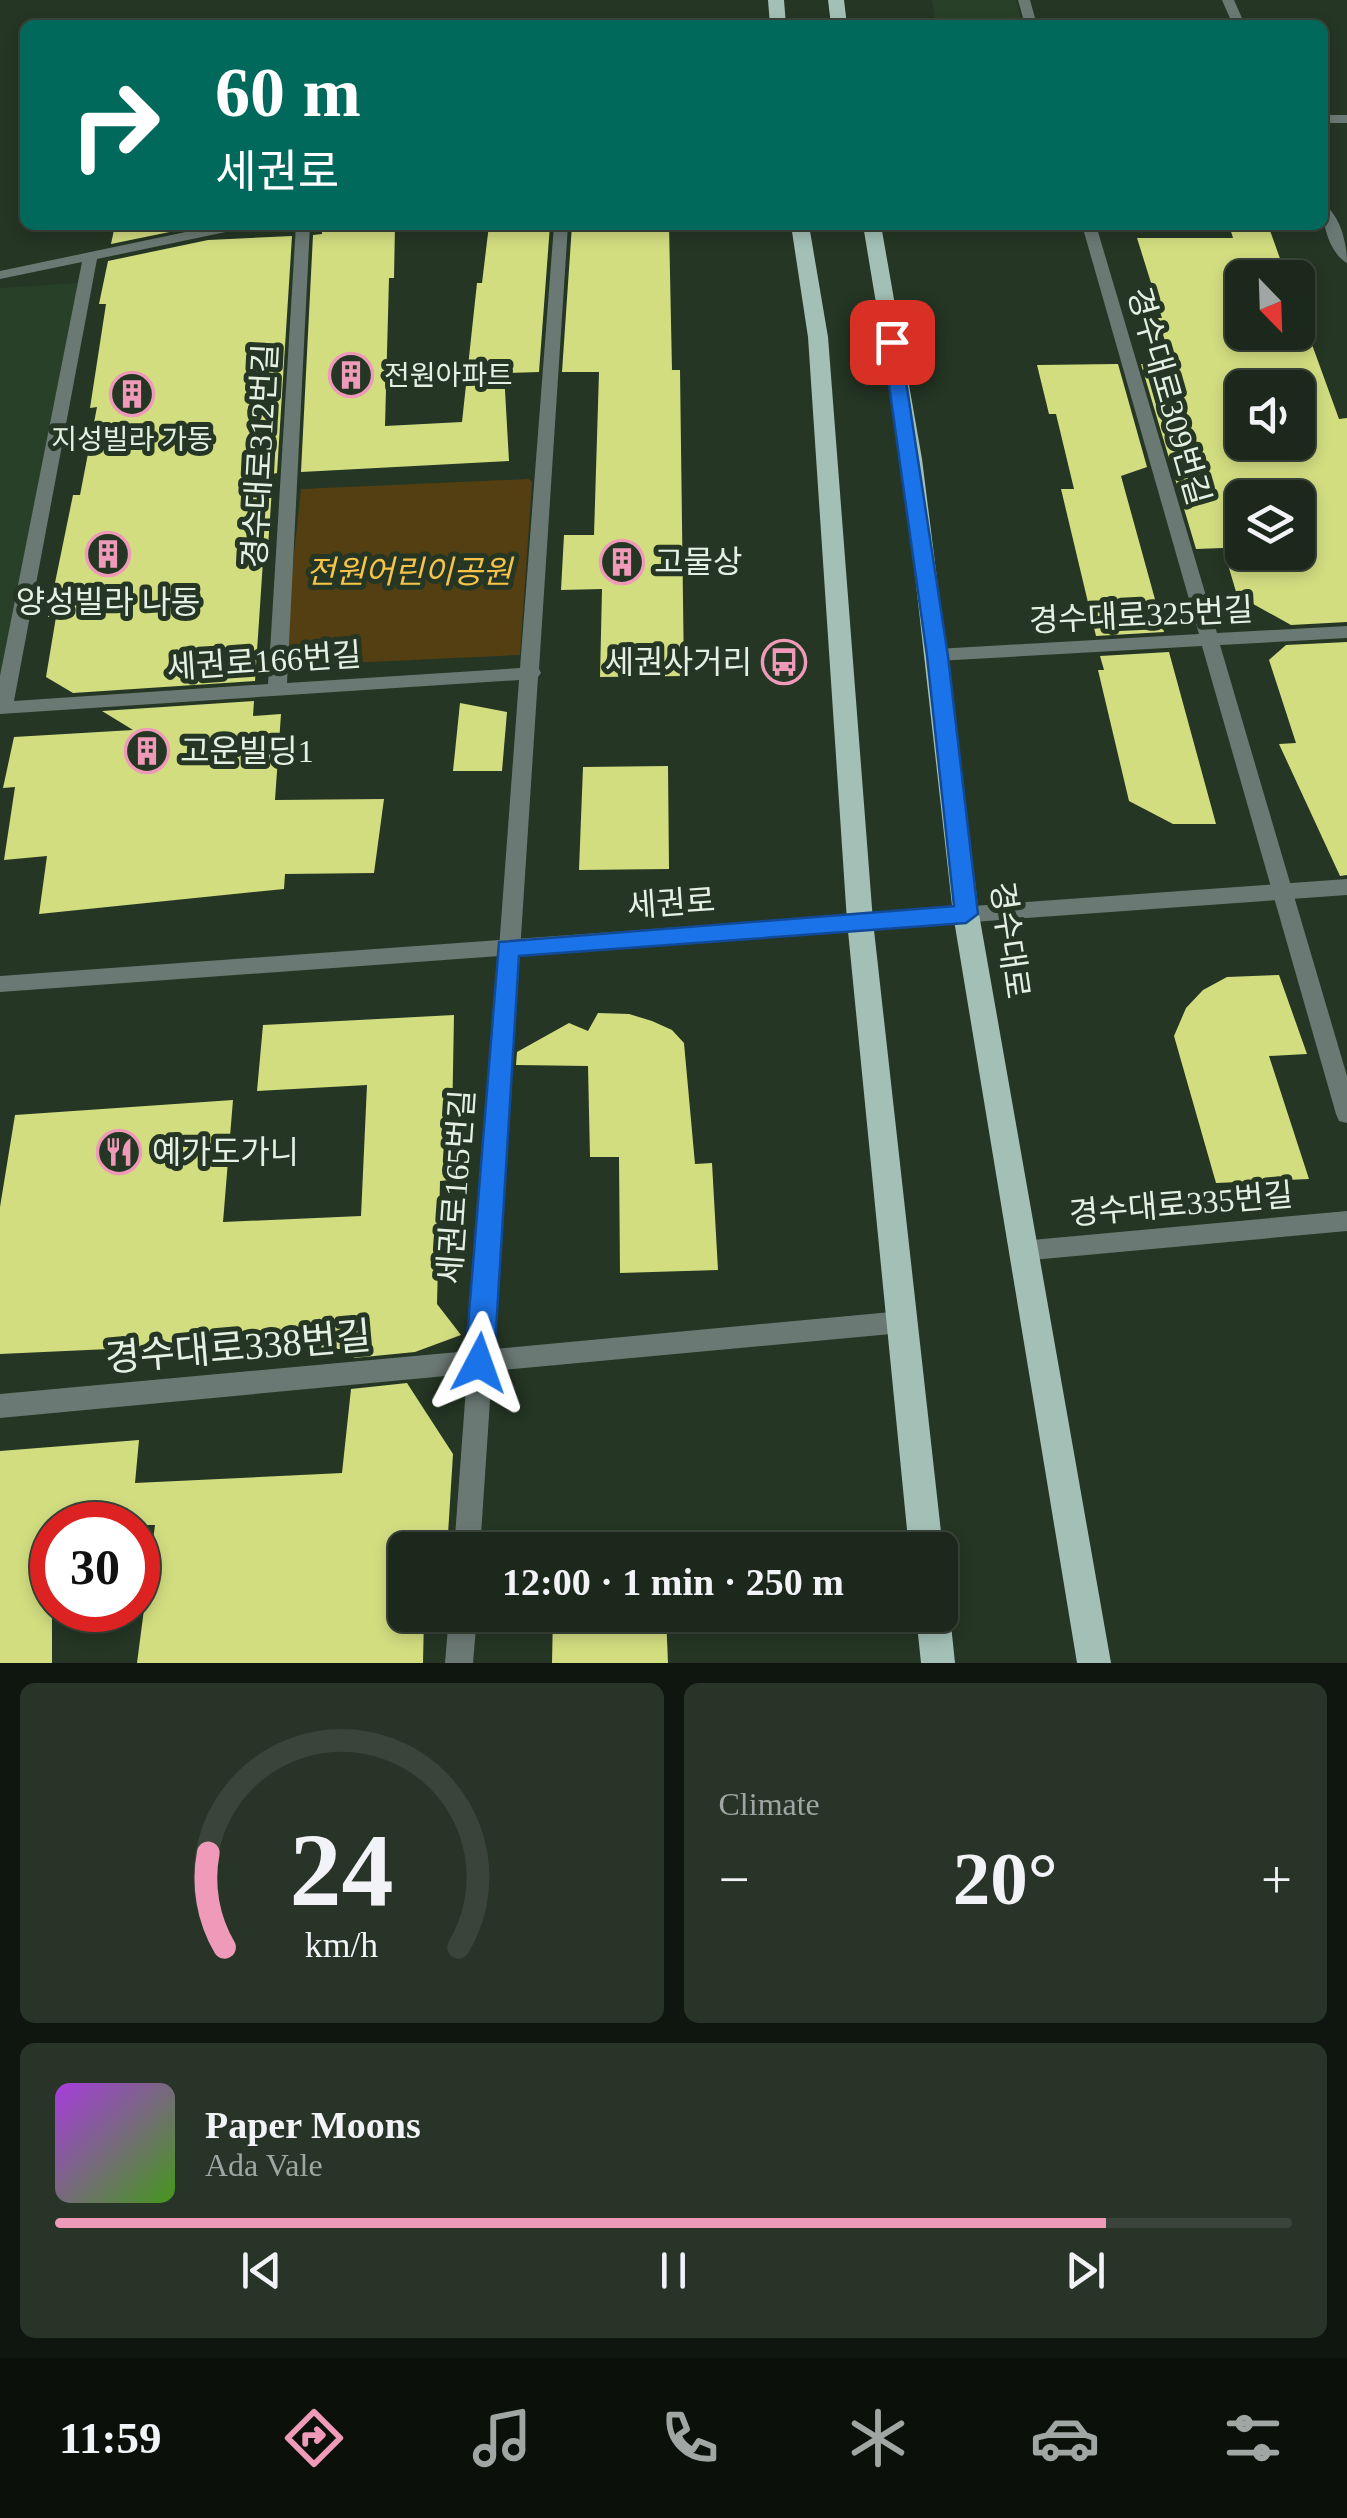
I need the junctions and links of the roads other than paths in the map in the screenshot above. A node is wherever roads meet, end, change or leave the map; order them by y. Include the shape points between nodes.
1 (1328, 219) edge
2 (217, 230) edge
3 (302, 230) edge
4 (561, 230) edge
5 (801, 230) edge
6 (873, 230) edge
7 (1090, 230) edge
8 (90, 258) junction
9 (1347, 259) edge
10 (0, 276) edge
11 (1347, 632) edge
12 (1208, 642) junction
13 (938, 656) junction
14 (532, 673) junction
15 (278, 690) junction
16 (2, 708) edge
17 (1347, 888) edge
18 (1286, 892) junction
19 (966, 914) junction
20 (860, 921) junction
21 (508, 948) junction
22 (0, 984) edge
23 (1347, 1114) edge
24 (1347, 1222) edge
25 (1021, 1250) junction
26 (902, 1322) junction
27 (479, 1363) junction
28 (0, 1406) edge
29 (468, 1532) edge
30 (924, 1532) edge
31 (462, 1632) edge
32 (934, 1632) edge
33 (460, 1663) edge
34 (938, 1663) edge
35 (1094, 1663) edge

1 - 9 street
2 - 8 street
3 - 15 street, 경수대로312번길
4 - 14 street
5 - 20 main road via 818,338
6 - 13 main road, 경수대로
7 - 12 street, 경수대로309번길
8 - 10 street
8 - 16 street
11 - 12 street, 경수대로325번길
12 - 13 street, 경수대로325번길
12 - 18 street, 경수대로309번길
13 - 19 main road, 경수대로
14 - 15 street, 세권로166번길
14 - 21 street
15 - 16 street, 세권로166번길
17 - 18 street, 세권로
18 - 19 street, 세권로
18 - 23 street, 경수대로309번길
19 - 20 street, 세권로
19 - 25 main road, 경수대로
20 - 21 street, 세권로
20 - 26 main road
21 - 22 street, 세권로
21 - 27 street, 세권로165번길
24 - 25 street, 경수대로335번길
25 - 35 main road, 경수대로
26 - 27 street, 경수대로338번길
26 - 30 main road
27 - 28 street, 경수대로338번길
27 - 29 street, 세권로165번길
31 - 33 street
32 - 34 main road

